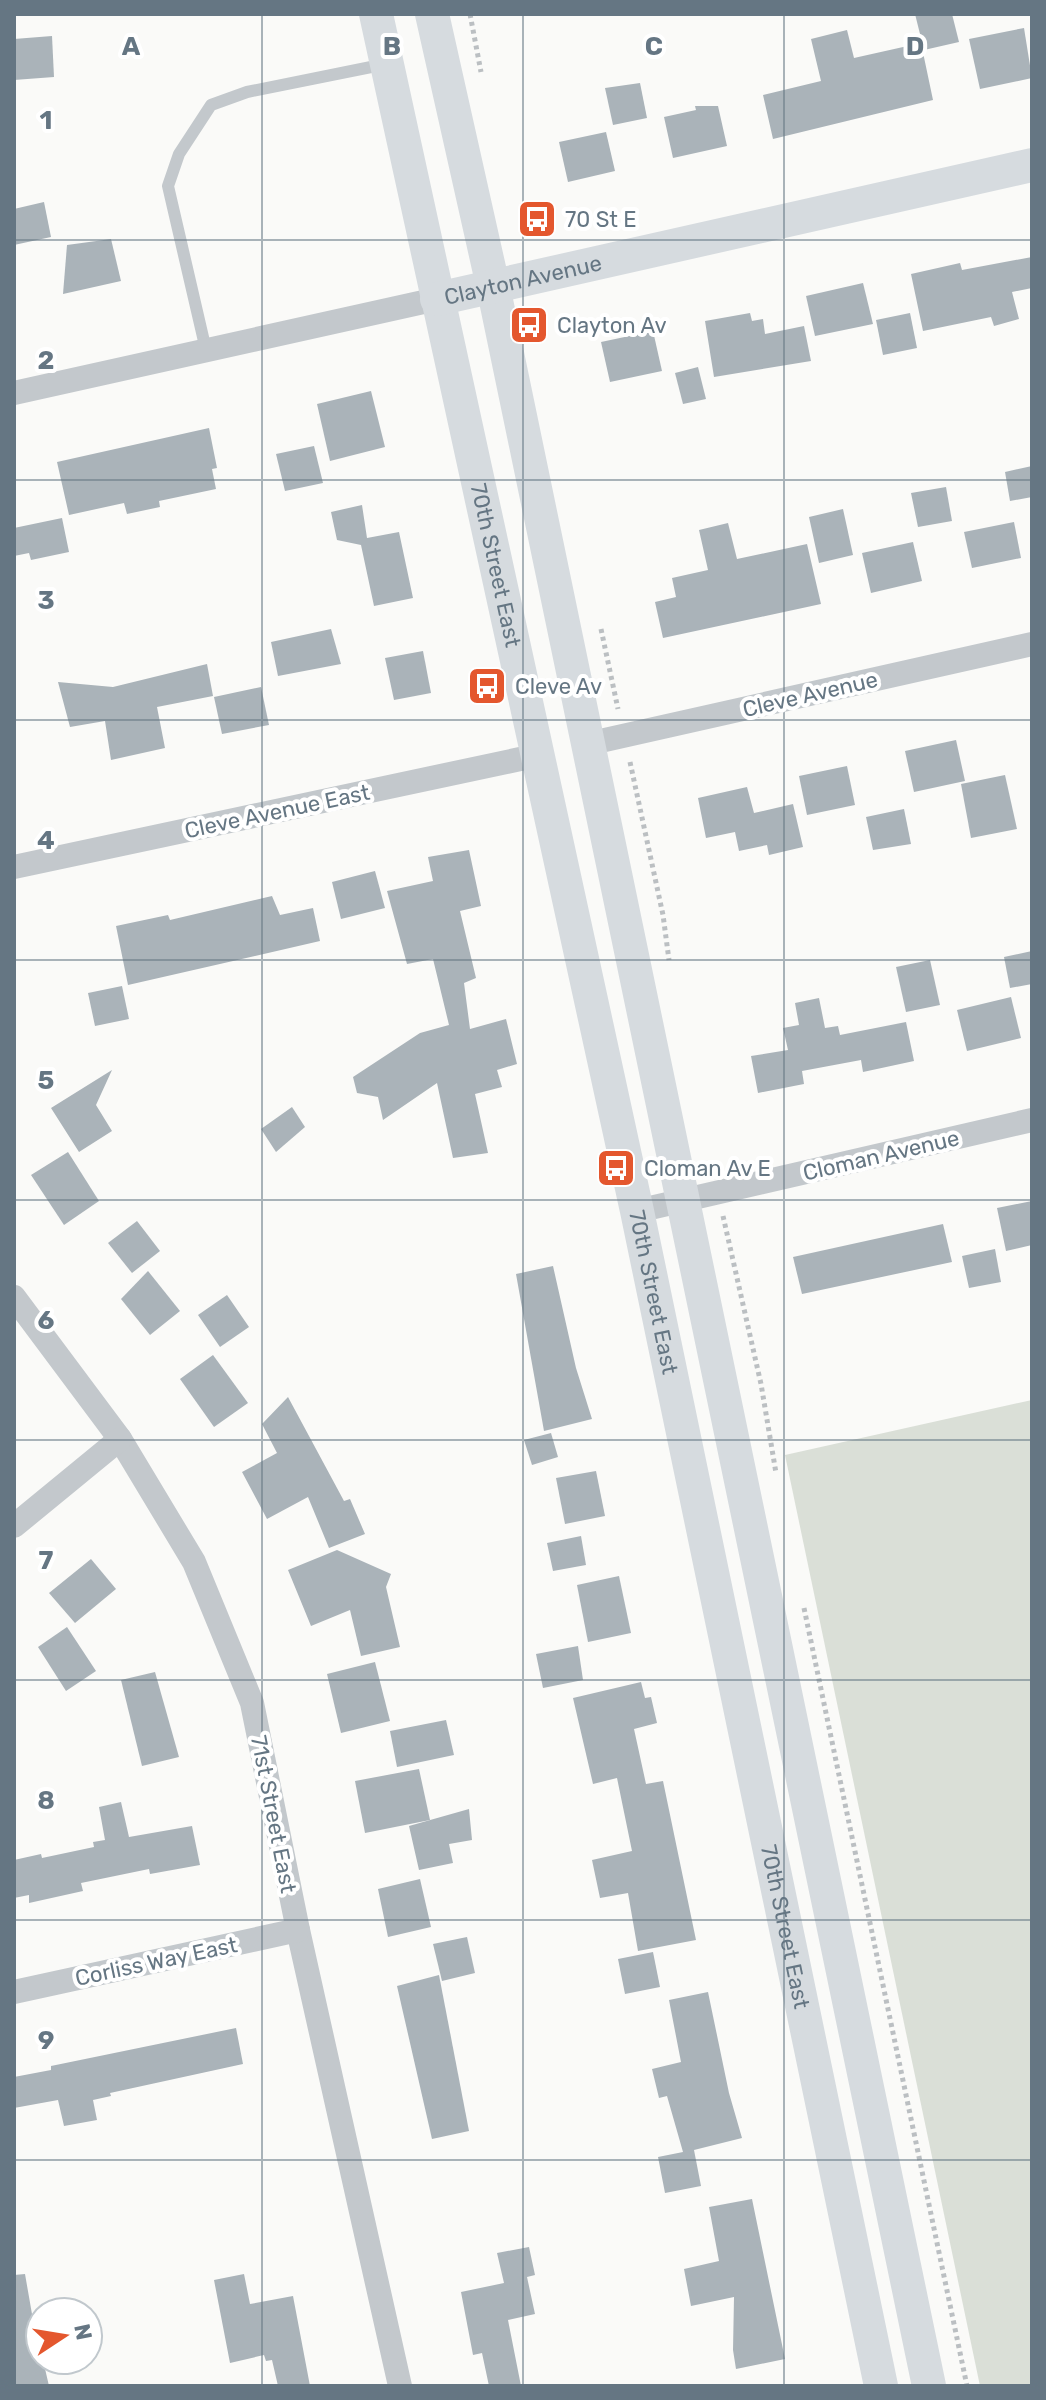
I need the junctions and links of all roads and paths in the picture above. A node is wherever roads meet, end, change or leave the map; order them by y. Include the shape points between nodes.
1 (376, 14) edge
2 (432, 14) edge
3 (387, 64) junction
4 (1032, 165) edge
5 (493, 286) junction
6 (437, 299) junction
7 (206, 350) junction
8 (14, 393) edge
9 (1032, 644) edge
10 (587, 744) junction
11 (539, 755) junction
12 (14, 867) edge
13 (1032, 1120) edge
14 (682, 1201) junction
15 (637, 1211) junction
16 (14, 1297) edge
17 (120, 1439) junction
18 (14, 1526) edge
19 (298, 1930) junction
20 (14, 1992) edge
21 (400, 2386) edge
22 (881, 2386) edge
23 (929, 2386) edge

1 - 3 main road, 70th Street East
2 - 5 main road, 70th Street East
3 - 6 main road, 70th Street East
3 - 7 lane via 247,92 211,105 187,142 168,186
4 - 5 main road, Clayton Avenue
5 - 6 main road, Clayton Avenue
5 - 10 main road, 70th Street East
6 - 7 street, Clayton Avenue
6 - 11 main road, 70th Street East
7 - 8 street, Clayton Avenue
9 - 10 street, Cleve Avenue
10 - 14 main road, 70th Street East
11 - 12 street, Cleve Avenue East
11 - 15 main road, 70th Street East
13 - 14 street, Cloman Avenue
14 - 15 street, Cloman Avenue
14 - 23 main road, 70th Street East
15 - 22 main road, 70th Street East
16 - 17 street, 71st Street East
17 - 18 street
17 - 19 street, 71st Street East via 194,1562 252,1703
19 - 20 street, Corliss Way East
19 - 21 street, 71st Street East

